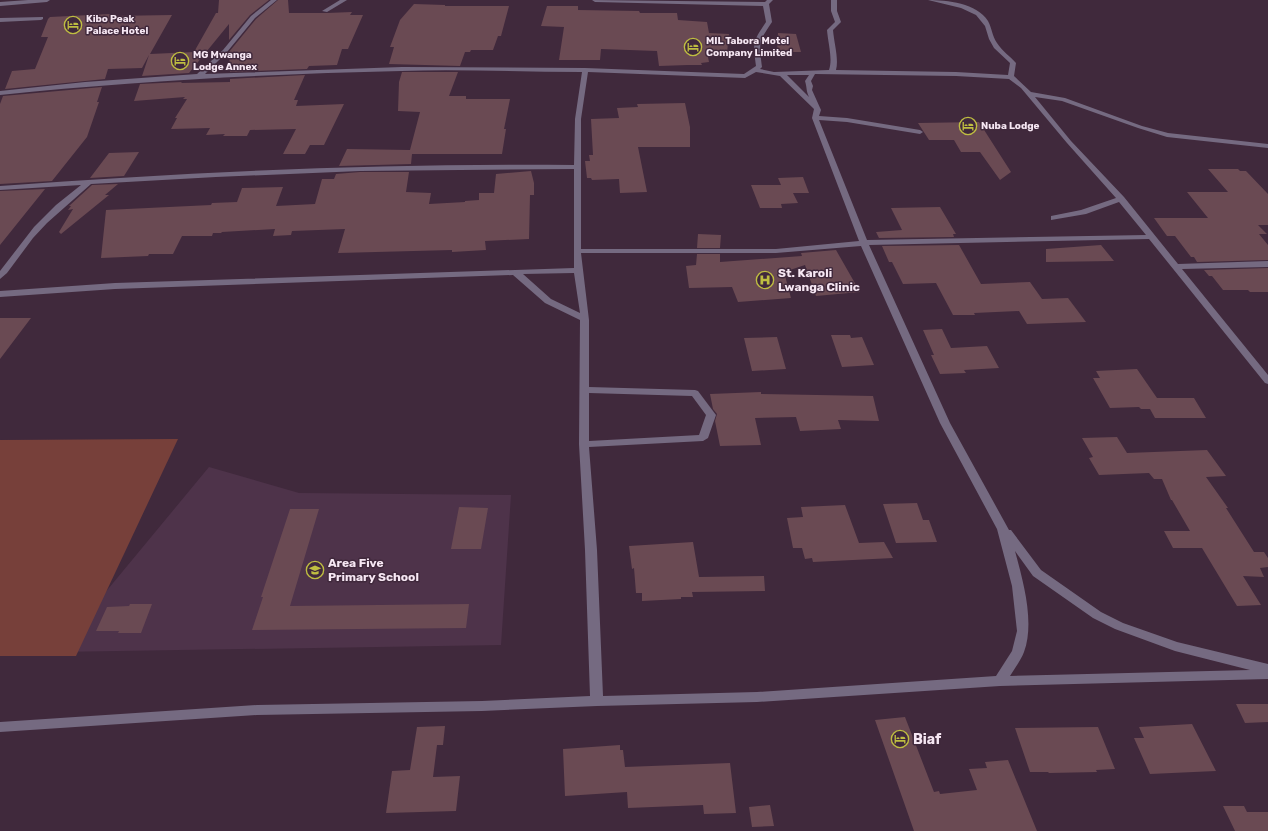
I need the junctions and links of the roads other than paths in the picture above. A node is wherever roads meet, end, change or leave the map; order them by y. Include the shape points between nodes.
1 (47, 0) edge
2 (274, 0) edge
3 (344, 0) edge
4 (595, 0) edge
5 (834, 0) edge
6 (931, 0) edge
7 (768, 2) edge
8 (0, 4) edge
9 (325, 11) dead end
10 (41, 18) dead end
11 (0, 20) edge
12 (584, 70) junction
13 (755, 70) junction
14 (832, 72) junction
15 (813, 73) junction
16 (782, 74) junction
17 (199, 76) junction
18 (1011, 78) junction
19 (0, 93) edge
20 (1029, 94) junction
21 (816, 114) junction
22 (920, 132) dead end
23 (1268, 146) edge
24 (577, 167) junction
25 (90, 181) junction
26 (0, 188) edge
27 (1121, 199) junction
28 (1054, 218) dead end
29 (1151, 237) junction
30 (864, 243) junction
31 (577, 251) junction
32 (1268, 264) edge
33 (1176, 267) junction
34 (578, 270) junction
35 (516, 273) junction
36 (0, 276) edge
37 (0, 294) edge
38 (584, 318) junction
39 (1268, 381) edge
40 (585, 390) junction
41 (584, 444) junction
42 (1003, 529) junction
43 (1268, 669) edge
44 (1268, 674) edge
45 (1000, 681) junction
46 (597, 701) junction
47 (0, 727) edge

1 - 8 street
2 - 17 street via 253,17 225,52
3 - 9 street
4 - 7 street
5 - 14 street via 832,6 838,22 830,30 835,62
6 - 18 street via 964,8 981,17 988,26 995,47 1013,63
7 - 13 street via 769,22 757,40 759,67
10 - 11 street
12 - 13 street via 745,76
12 - 17 street via 402,69
12 - 24 street via 578,119
13 - 16 street
14 - 15 street
14 - 18 street via 956,74
15 - 16 street
15 - 21 street via 808,81
16 - 21 street
17 - 19 street
18 - 20 street
20 - 23 street via 1063,99 1140,128 1167,134
20 - 27 street
21 - 22 street
21 - 30 street
24 - 25 street via 321,169
24 - 31 street
25 - 26 street
25 - 36 street via 59,205
27 - 28 street via 1083,212
27 - 29 street
29 - 30 street
29 - 33 street
30 - 31 street via 776,251
30 - 42 street via 945,423
31 - 34 street
32 - 33 street
33 - 39 street
34 - 35 street
34 - 38 street
35 - 37 street via 115,286
35 - 38 street via 548,301
38 - 40 street
40 - 41 street
40 - 41 street via 695,393 711,415 703,438
41 - 46 street
42 - 43 street via 1038,573 1097,615 1118,626 1175,646
42 - 45 street via 1018,586 1023,631 1018,652
44 - 45 street
45 - 46 street via 758,697
46 - 47 street via 257,710

